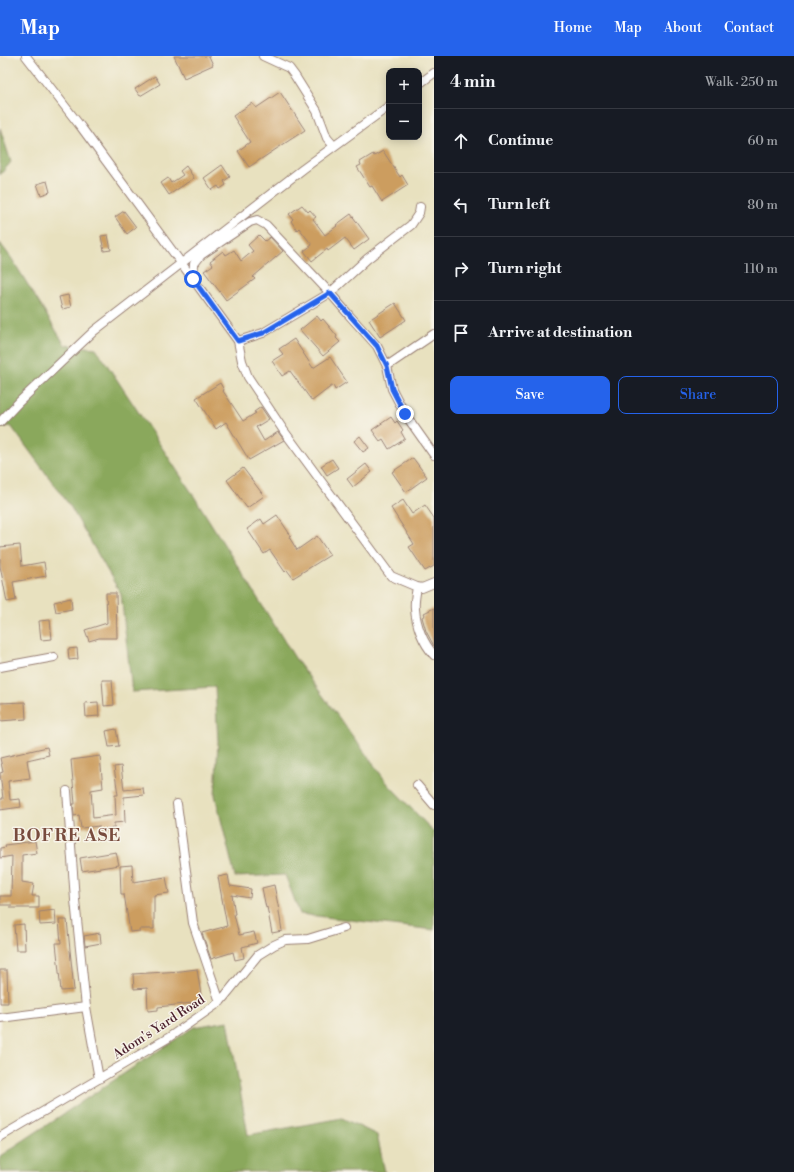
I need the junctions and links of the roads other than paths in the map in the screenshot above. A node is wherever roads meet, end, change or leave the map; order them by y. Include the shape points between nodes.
1 (26, 56) edge
2 (263, 56) edge
3 (434, 73) edge
4 (422, 82) edge
5 (386, 108) edge
6 (334, 146) junction
7 (420, 207) dead end
8 (182, 264) junction
9 (193, 279) junction
10 (330, 293) junction
11 (434, 334) edge
12 (238, 341) junction
13 (387, 366) junction
14 (0, 422) edge
15 (434, 455) edge
16 (434, 583) edge
17 (417, 587) junction
18 (434, 655) edge
19 (54, 656) dead end
20 (0, 667) edge
21 (417, 785) dead end
22 (67, 791) dead end
23 (177, 804) dead end
24 (434, 805) edge
25 (344, 928) dead end
26 (220, 1002) junction
27 (86, 1007) junction
28 (0, 1018) edge
29 (99, 1079) junction
30 (0, 1137) edge

1 - 8 street
2 - 6 street via 289,68 316,111 327,138
3 - 4 street
5 - 6 street
6 - 8 street
7 - 10 street via 411,225 367,259
8 - 9 street
8 - 14 street via 94,331
9 - 10 street via 194,264 201,255 250,222 257,220 266,225
9 - 12 street
10 - 12 street via 263,333
10 - 13 street via 377,346
11 - 13 street
12 - 17 street via 248,377 289,437 391,576
13 - 15 street via 392,389 405,414
16 - 17 street via 422,588
17 - 18 street via 417,623
19 - 20 street
21 - 24 street
22 - 27 street
23 - 26 street via 193,923
25 - 26 street, Adom's Yard Road via 308,939 285,940 274,945 258,955
26 - 29 street, Adom's Yard Road via 168,1038
27 - 28 street
27 - 29 street
29 - 30 street, Adom's Yard Road

